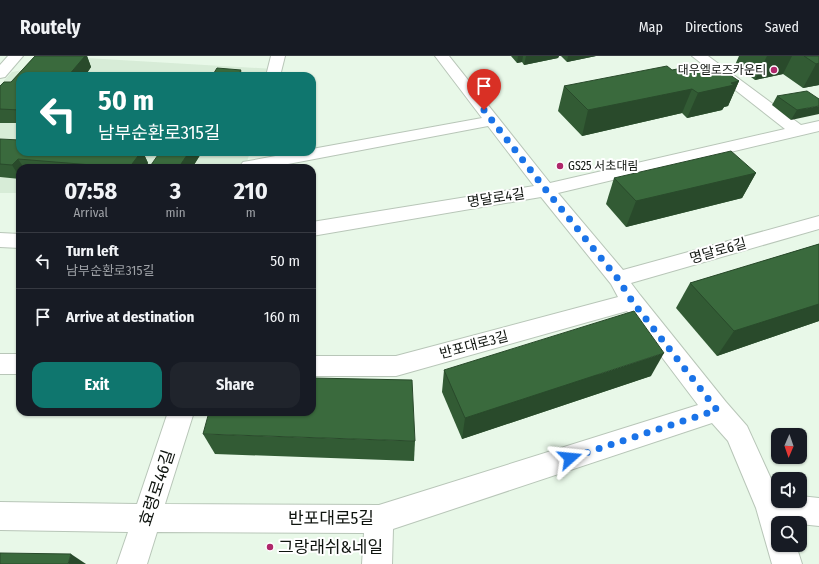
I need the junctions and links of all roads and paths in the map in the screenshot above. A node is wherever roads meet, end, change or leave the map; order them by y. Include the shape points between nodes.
1 (16, 56) edge
2 (278, 56) edge
3 (442, 56) edge
4 (699, 56) edge
5 (274, 72) edge
6 (0, 74) edge
7 (492, 121) junction
8 (819, 126) edge
9 (798, 130) junction
10 (316, 151) edge
11 (285, 156) edge
12 (250, 162) edge
13 (546, 190) junction
14 (819, 222) edge
15 (316, 227) edge
16 (0, 240) edge
17 (16, 241) edge
18 (618, 279) junction
19 (632, 301) junction
20 (0, 364) edge
21 (16, 364) edge
22 (316, 366) edge
23 (717, 410) junction
24 (180, 416) edge
25 (770, 508) junction
26 (819, 512) edge
27 (0, 516) edge
28 (772, 516) edge
29 (147, 518) junction
30 (379, 519) junction
31 (783, 552) edge
32 (132, 564) edge
33 (377, 564) edge
34 (787, 564) edge

1 - 6 street
2 - 5 street
3 - 7 street
4 - 9 street
7 - 10 street
7 - 13 street
8 - 9 street, 명달로4길
9 - 13 street, 명달로4길
11 - 12 street
13 - 15 street, 명달로4길
13 - 18 street
14 - 18 street, 명달로6길
16 - 17 street
18 - 19 street
19 - 22 street, 반포대로3길 via 396,366
19 - 23 street
20 - 21 street
23 - 25 street via 738,434
23 - 30 street, 반포대로5길
24 - 29 street, 효령로46길
25 - 26 street
25 - 28 street
27 - 29 street, 반포대로5길
29 - 30 street, 반포대로5길
29 - 32 street, 효령로46길
30 - 33 street
31 - 34 street

